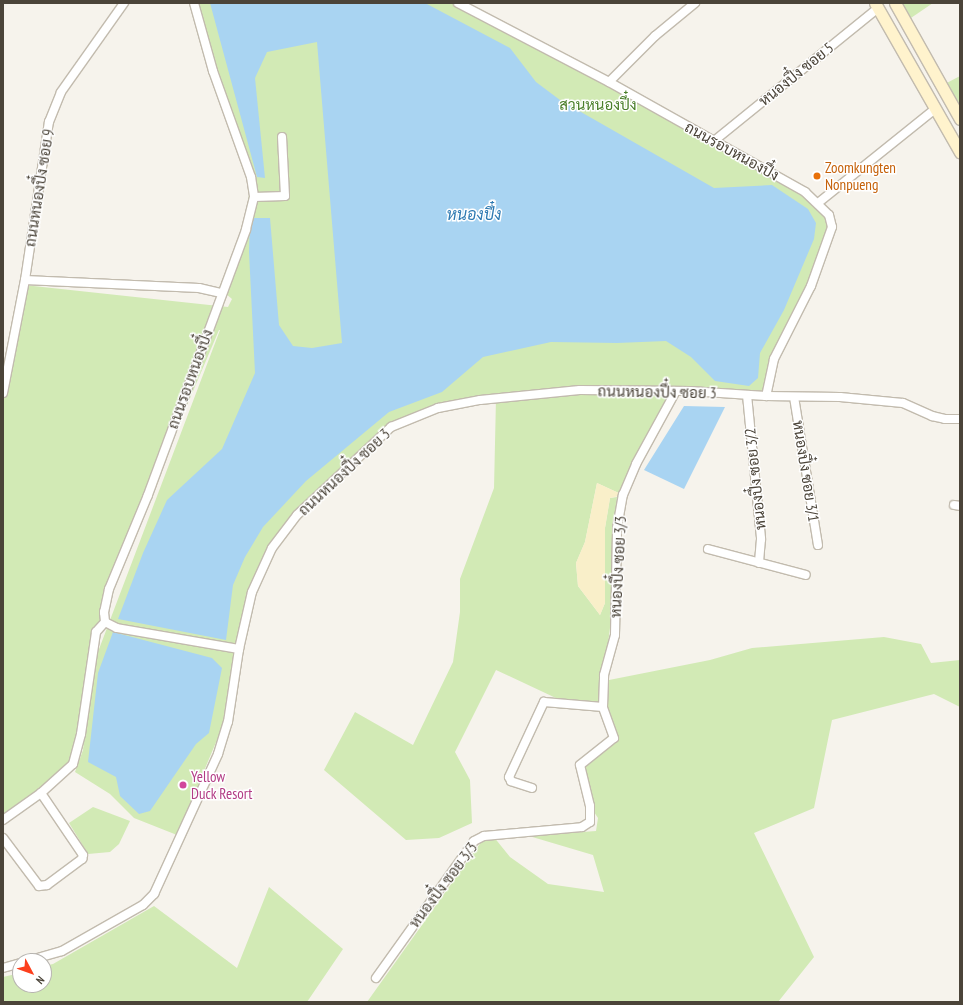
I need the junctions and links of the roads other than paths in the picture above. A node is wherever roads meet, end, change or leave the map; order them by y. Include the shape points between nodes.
1 (124, 3) edge
2 (194, 3) edge
3 (458, 3) edge
4 (696, 3) edge
5 (895, 3) edge
6 (877, 5) edge
7 (609, 82) junction
8 (935, 109) junction
9 (960, 119) edge
10 (282, 137) dead end
11 (714, 141) junction
12 (960, 152) edge
13 (254, 197) junction
14 (818, 203) junction
15 (25, 280) junction
16 (221, 293) junction
17 (676, 391) junction
18 (3, 393) edge
19 (747, 395) junction
20 (766, 396) junction
21 (794, 397) junction
22 (960, 419) edge
23 (818, 545) dead end
24 (708, 550) dead end
25 (759, 563) junction
26 (806, 575) dead end
27 (105, 622) junction
28 (239, 649) junction
29 (603, 707) junction
30 (532, 788) dead end
31 (41, 793) junction
32 (3, 820) edge
33 (3, 838) edge
34 (52, 954) edge
35 (376, 978) dead end

1 - 15 street, ถนนหนองปึ๋ง ซอย 9 via 61,92 50,122
2 - 13 street, ถนนรอบหนองปึ๋ง via 213,71 251,177
3 - 7 street, ถนนรอบหนองปึ๋ง
4 - 7 street via 655,36
5 - 9 main road
6 - 8 main road
6 - 11 street, หนองปึ๋ง ซอย 5
7 - 11 street, ถนนรอบหนองปึ๋ง
8 - 12 main road
8 - 14 street
10 - 13 street via 285,196
11 - 14 street, ถนนรอบหนองปึ๋ง via 805,192
13 - 16 street, ถนนรอบหนองปึ๋ง via 246,230
14 - 20 street, ถนนรอบหนองปึ๋ง via 829,215 832,227 811,286 774,359
15 - 16 street via 199,288
15 - 18 street, ถนนหนองปึ๋ง ซอย 9
16 - 27 street, ถนนรอบหนองปึ๋ง via 148,496 109,589 104,612
17 - 19 street, ถนนหนองปึ๋ง ซอย 3
17 - 28 street, ถนนหนองปึ๋ง ซอย 3 via 580,390 480,400 438,408 391,427 297,515 272,548 252,592
17 - 29 street, หนองปึ๋ง ซอย 3/3 via 636,464 623,496 617,528 615,635 604,675
19 - 20 street, ถนนหนองปึ๋ง ซอย 3
19 - 25 street, หนองปึ๋ง ซอย 3/2 via 761,539
20 - 21 street, ถนนหนองปึ๋ง ซอย 3
21 - 22 street, ถนนหนองปึ๋ง ซอย 3 via 840,397 903,403 945,420
21 - 23 street, หนองปึ๋ง ซอย 3/1
24 - 25 street
25 - 26 street
27 - 28 street via 117,628
27 - 31 street via 96,632 81,734 73,764
28 - 34 street, ถนนหนองปึ๋ง ซอย 3 via 228,722 218,754 154,894 143,905 62,951
29 - 30 street via 544,702 509,777 511,781
29 - 35 street, หนองปึ๋ง ซอย 3/3 via 614,738 582,762 580,767 590,806 591,819 588,823 582,828 484,836 474,841
31 - 32 street
31 - 33 street via 83,855 82,859 47,885 39,886

